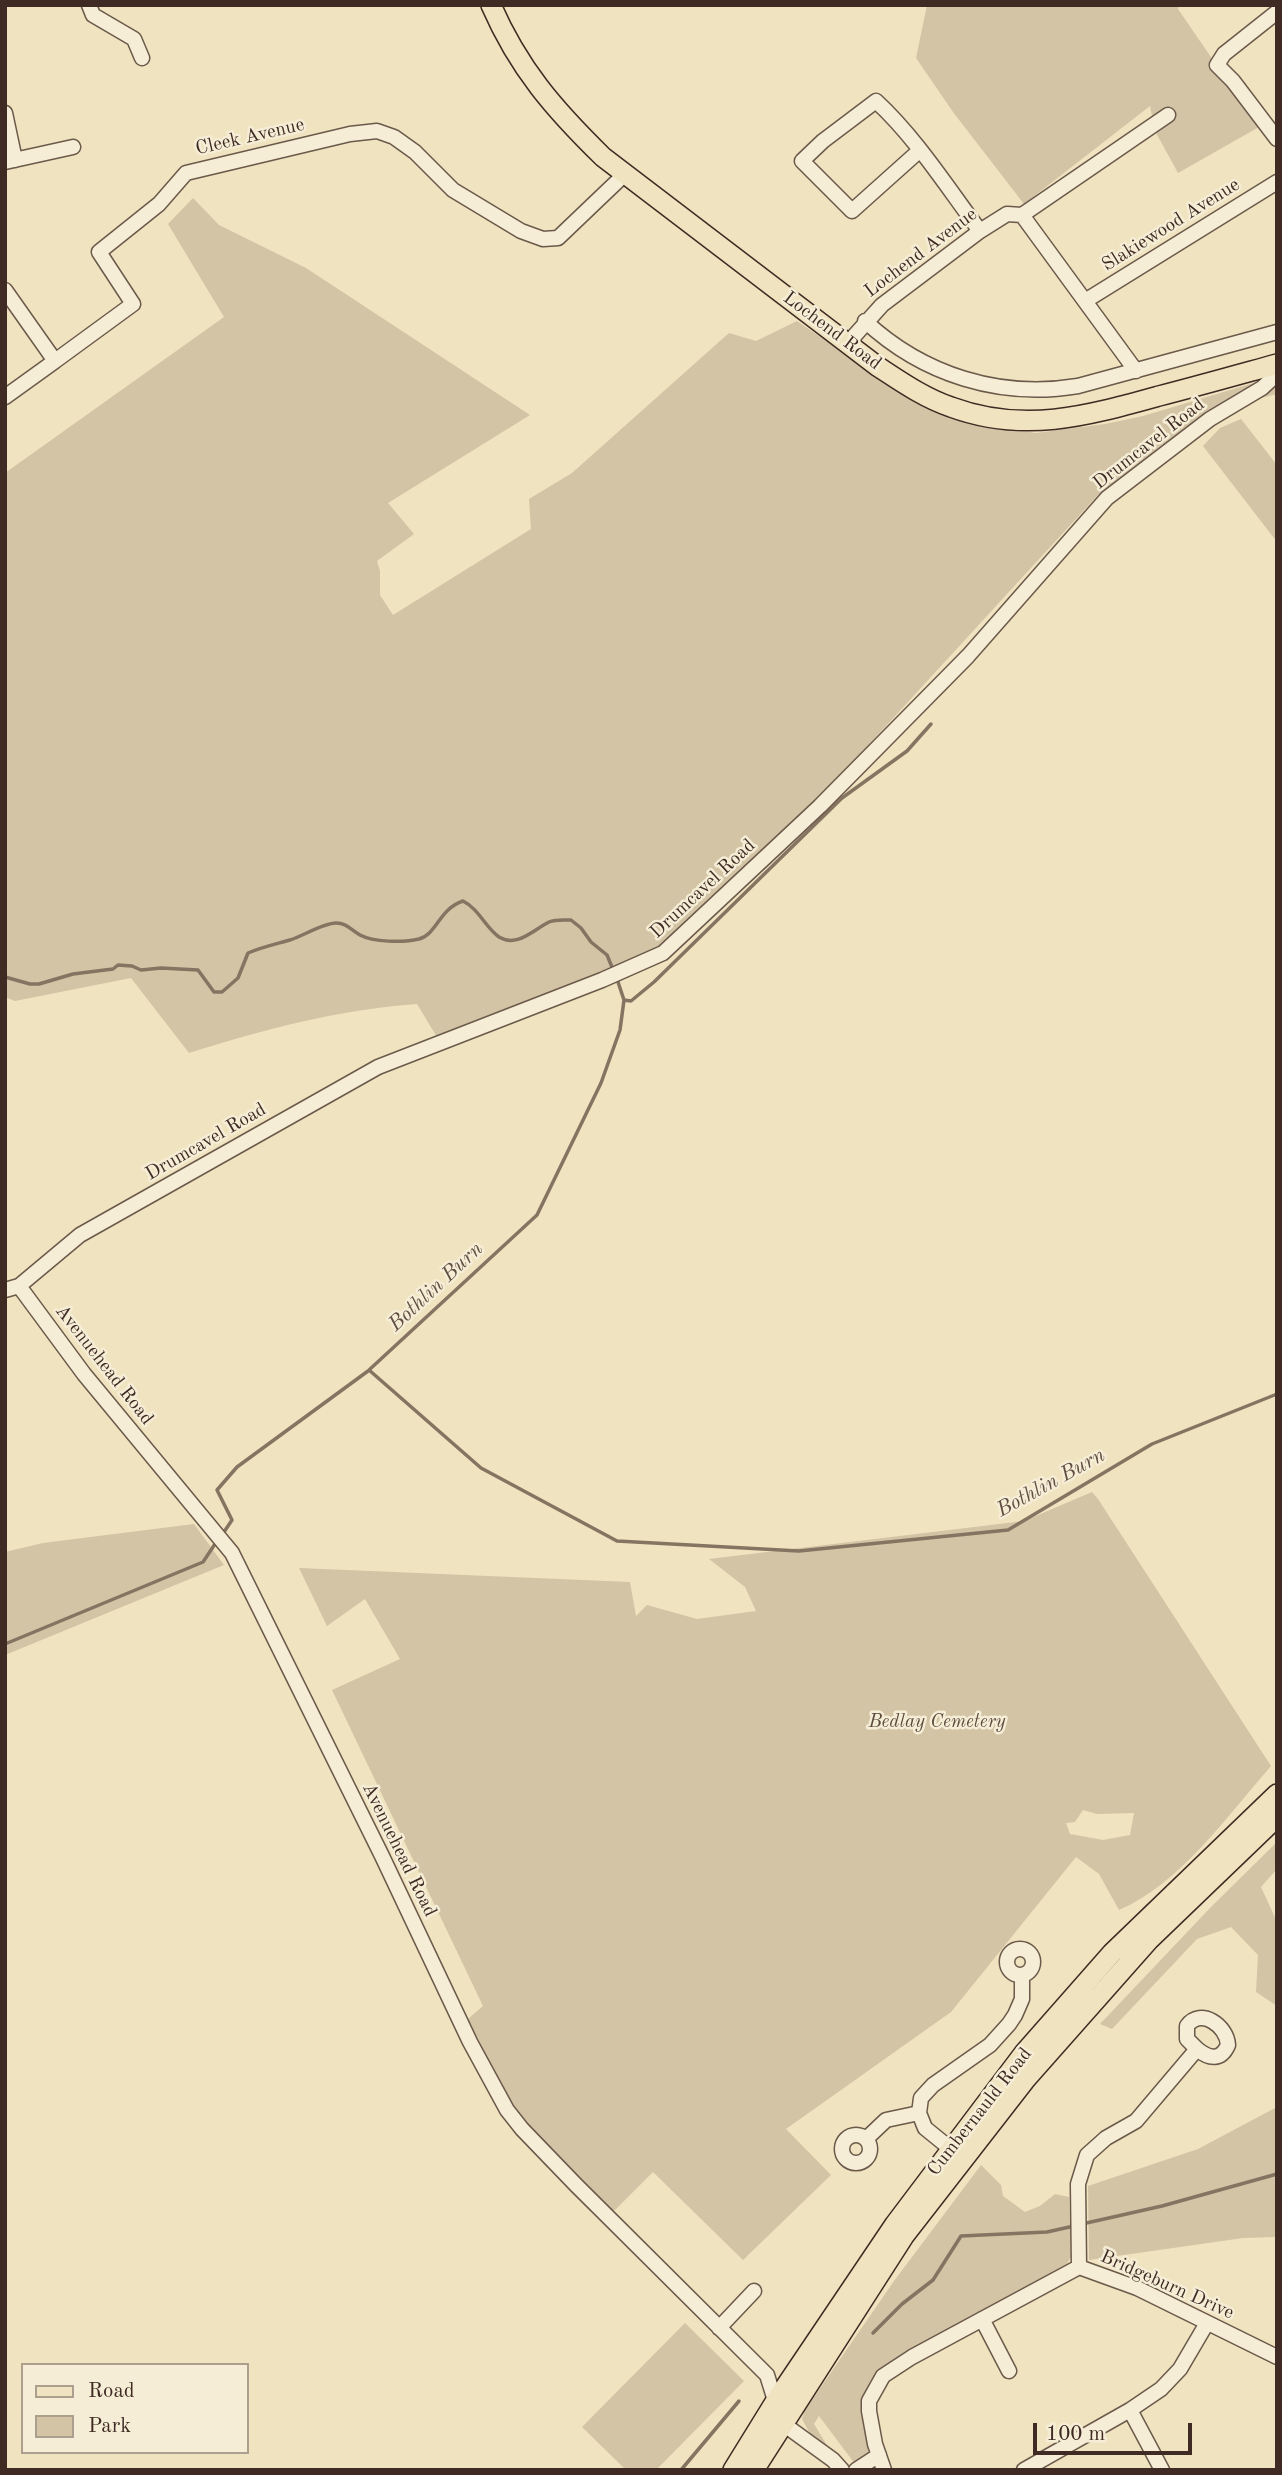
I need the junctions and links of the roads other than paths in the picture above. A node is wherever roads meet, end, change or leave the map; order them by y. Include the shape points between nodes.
1 (89, 5) edge
2 (491, 5) edge
3 (1277, 12) edge
4 (142, 58) dead end
5 (5, 113) edge
6 (1168, 115) dead end
7 (1277, 139) edge
8 (73, 147) dead end
9 (919, 150) junction
10 (10, 161) edge
11 (625, 174) junction
12 (1277, 182) edge
13 (1021, 215) junction
14 (980, 231) junction
15 (5, 290) edge
16 (1084, 301) junction
17 (865, 321) junction
18 (1277, 332) edge
19 (847, 344) junction
20 (55, 361) junction
21 (1277, 364) edge
22 (1136, 372) junction
23 (1277, 374) edge
24 (5, 397) edge
25 (12, 1288) edge
26 (1277, 1794) edge
27 (1277, 1817) edge
28 (1231, 1850) junction
29 (1022, 1976) dead end
30 (1198, 2049) dead end
31 (919, 2113) junction
32 (866, 2139) dead end
33 (958, 2154) junction
34 (1079, 2267) junction
35 (754, 2291) dead end
36 (982, 2319) junction
37 (1207, 2323) junction
38 (719, 2328) junction
39 (1277, 2357) edge
40 (1009, 2371) dead end
41 (775, 2402) junction
42 (1130, 2410) junction
43 (782, 2423) junction
44 (879, 2455) junction
45 (733, 2470) edge
46 (754, 2470) edge
47 (842, 2470) edge
48 (856, 2470) edge
49 (884, 2470) edge
50 (1024, 2470) edge
51 (1162, 2470) edge

1 - 4 street via 93,15 134,39
2 - 11 main road, Lochend Road via 536,85 565,120
3 - 7 street via 1224,54 1217,65
5 - 10 street
6 - 13 street, Lochend Avenue
8 - 10 street
9 - 9 street via 852,211 802,161 876,101
9 - 14 street
11 - 19 main road, Lochend Road
11 - 20 street, Cleek Avenue via 558,237 543,239 453,190 415,152 394,136 377,131 199,168 186,173 159,204 99,252 133,304
12 - 16 street, Slakiewood Avenue
13 - 14 street, Lochend Avenue via 1007,214
13 - 16 street
14 - 17 street, Lochend Avenue
15 - 20 street
16 - 22 street
17 - 19 street, Lochend Avenue
17 - 22 street via 912,358 968,380 1015,391 1053,390
18 - 22 street
19 - 21 main road, Lochend Road via 914,390 950,407 1022,421 1090,416
20 - 24 street
23 - 25 street, Drumcavel Road via 1107,498 978,646 820,806 663,954 379,1066 80,1235
25 - 38 street, Avenuehead Road via 232,1553 507,2110
26 - 28 main road, Cumbernauld Road
27 - 28 main road, Cumbernauld Road
28 - 33 main road, Cumbernauld Road
29 - 31 street via 1022,1999 1009,2024 983,2051 927,2090
30 - 34 street via 1136,2121 1087,2155 1078,2184
31 - 32 street via 886,2120
31 - 33 street via 925,2128
33 - 41 main road, Cumbernauld Road via 895,2224
33 - 43 main road, Cumbernauld Road
34 - 36 street, Bridgeburn Drive
34 - 37 street, Bridgeburn Drive via 1137,2288
35 - 38 street
36 - 40 street
36 - 44 street, Bridgeburn Drive via 883,2376 869,2401
37 - 39 street, Bridgeburn Drive
37 - 42 street via 1171,2380
38 - 41 street, Avenuehead Road via 767,2375
41 - 43 street, Avenuehead Road
41 - 45 main road, Cumbernauld Road
42 - 50 street
42 - 51 street
43 - 46 main road, Cumbernauld Road
43 - 47 street
44 - 48 street
44 - 49 street, Bridgeburn Drive

